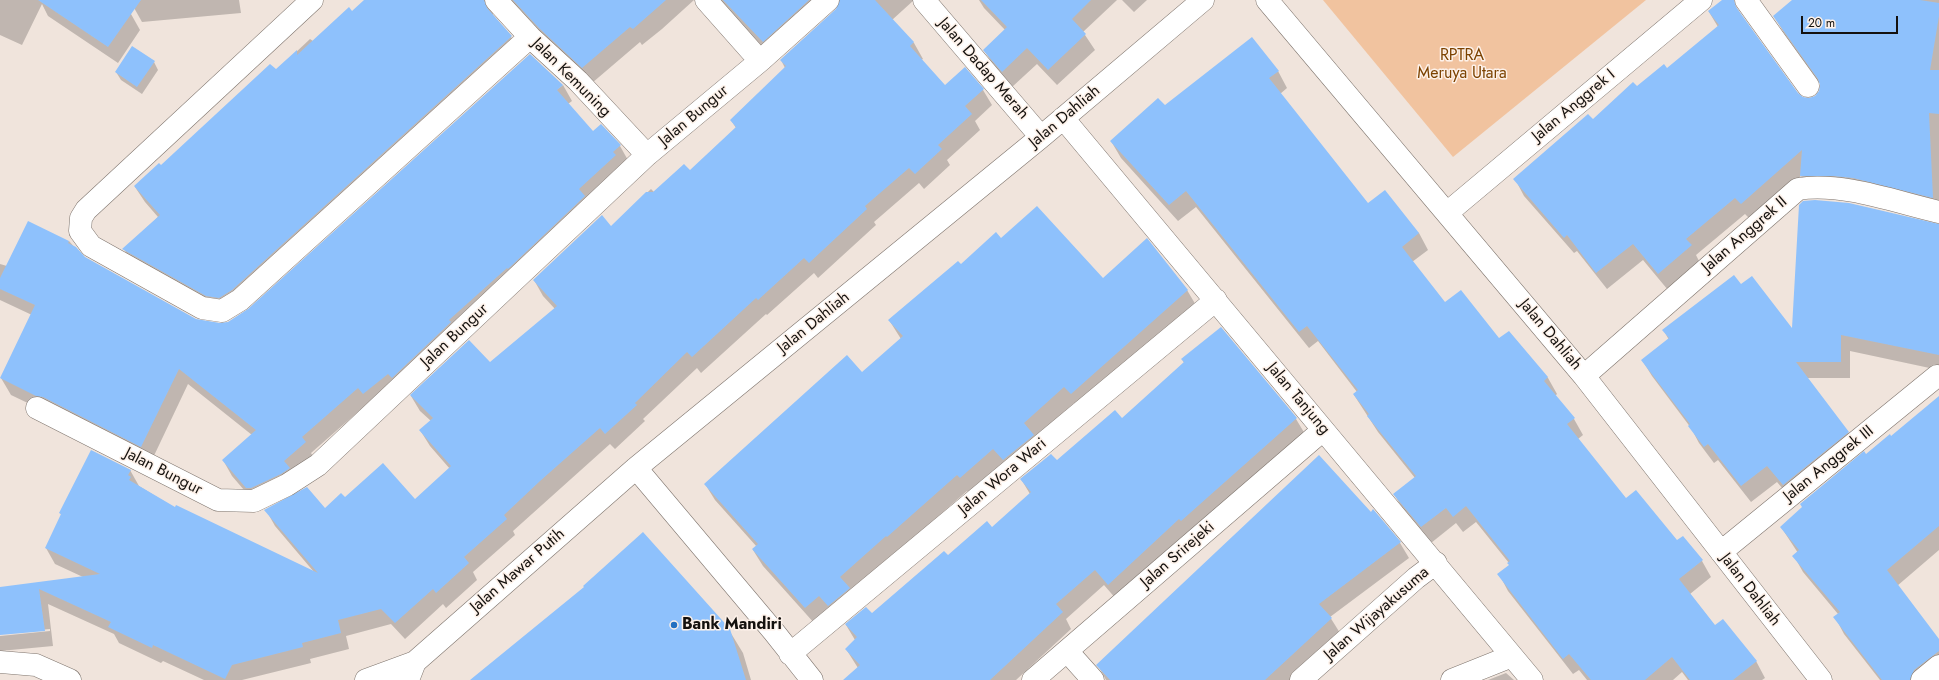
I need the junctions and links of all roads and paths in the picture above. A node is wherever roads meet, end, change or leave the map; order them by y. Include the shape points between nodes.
1 (312, 0) edge
2 (496, 0) edge
3 (706, 0) edge
4 (828, 0) edge
5 (924, 0) edge
6 (1203, 0) edge
7 (1267, 0) edge
8 (1701, 0) edge
9 (1746, 0) edge
10 (530, 37) junction
11 (760, 61) junction
12 (1808, 86) dead end
13 (1063, 118) junction
14 (1041, 137) junction
15 (647, 155) junction
16 (1939, 212) edge
17 (1446, 213) junction
18 (1216, 300) junction
19 (1584, 376) junction
20 (1937, 376) dead end
21 (36, 408) dead end
22 (1323, 430) junction
23 (636, 468) junction
24 (1721, 552) junction
25 (1436, 563) junction
26 (1067, 651) junction
27 (790, 654) junction
28 (1512, 656) junction
29 (0, 662) edge
30 (1939, 666) edge
31 (412, 671) edge
32 (70, 680) edge
33 (366, 680) edge
34 (812, 680) edge
35 (1033, 680) edge
36 (1093, 680) edge
37 (1301, 680) edge
38 (1452, 680) edge
39 (1532, 680) edge
40 (1821, 680) edge
41 (1922, 680) edge

1 - 10 street via 86,210 81,218 80,231 91,246 202,308 222,311 240,300
2 - 10 street, Jalan Kemuning
3 - 11 street
4 - 11 street, Jalan Bungur
5 - 14 street, Jalan Dadap Merah
6 - 13 street, Jalan Dahliah
7 - 17 street, Jalan Dahliah
8 - 17 street, Jalan Anggrek I
9 - 12 street
10 - 15 street, Jalan Kemuning via 578,81
11 - 15 street, Jalan Bungur
13 - 14 street, Jalan Dahliah
13 - 18 street, Jalan Tanjung
14 - 23 street, Jalan Dahliah
15 - 21 street, Jalan Bungur via 318,465 287,485 254,501 218,500
16 - 19 street, Jalan Anggrek II via 1835,187 1815,186 1798,189
17 - 19 street, Jalan Dahliah
18 - 22 street, Jalan Tanjung
18 - 27 street, Jalan Wora Wari
19 - 24 street, Jalan Dahliah
20 - 24 street, Jalan Anggrek III
22 - 25 street, Jalan Tanjung
22 - 26 street, Jalan Srirejeki
23 - 27 street
23 - 31 street, Jalan Mawar Putih
24 - 40 street, Jalan Dahliah
25 - 28 street, Jalan Tanjung
25 - 37 street, Jalan Wijayakusuma
26 - 35 street, Jalan Srirejeki
26 - 36 street
27 - 34 street
28 - 38 street
28 - 39 street, Jalan Tanjung
29 - 32 street via 36,665
30 - 41 street
31 - 33 street

